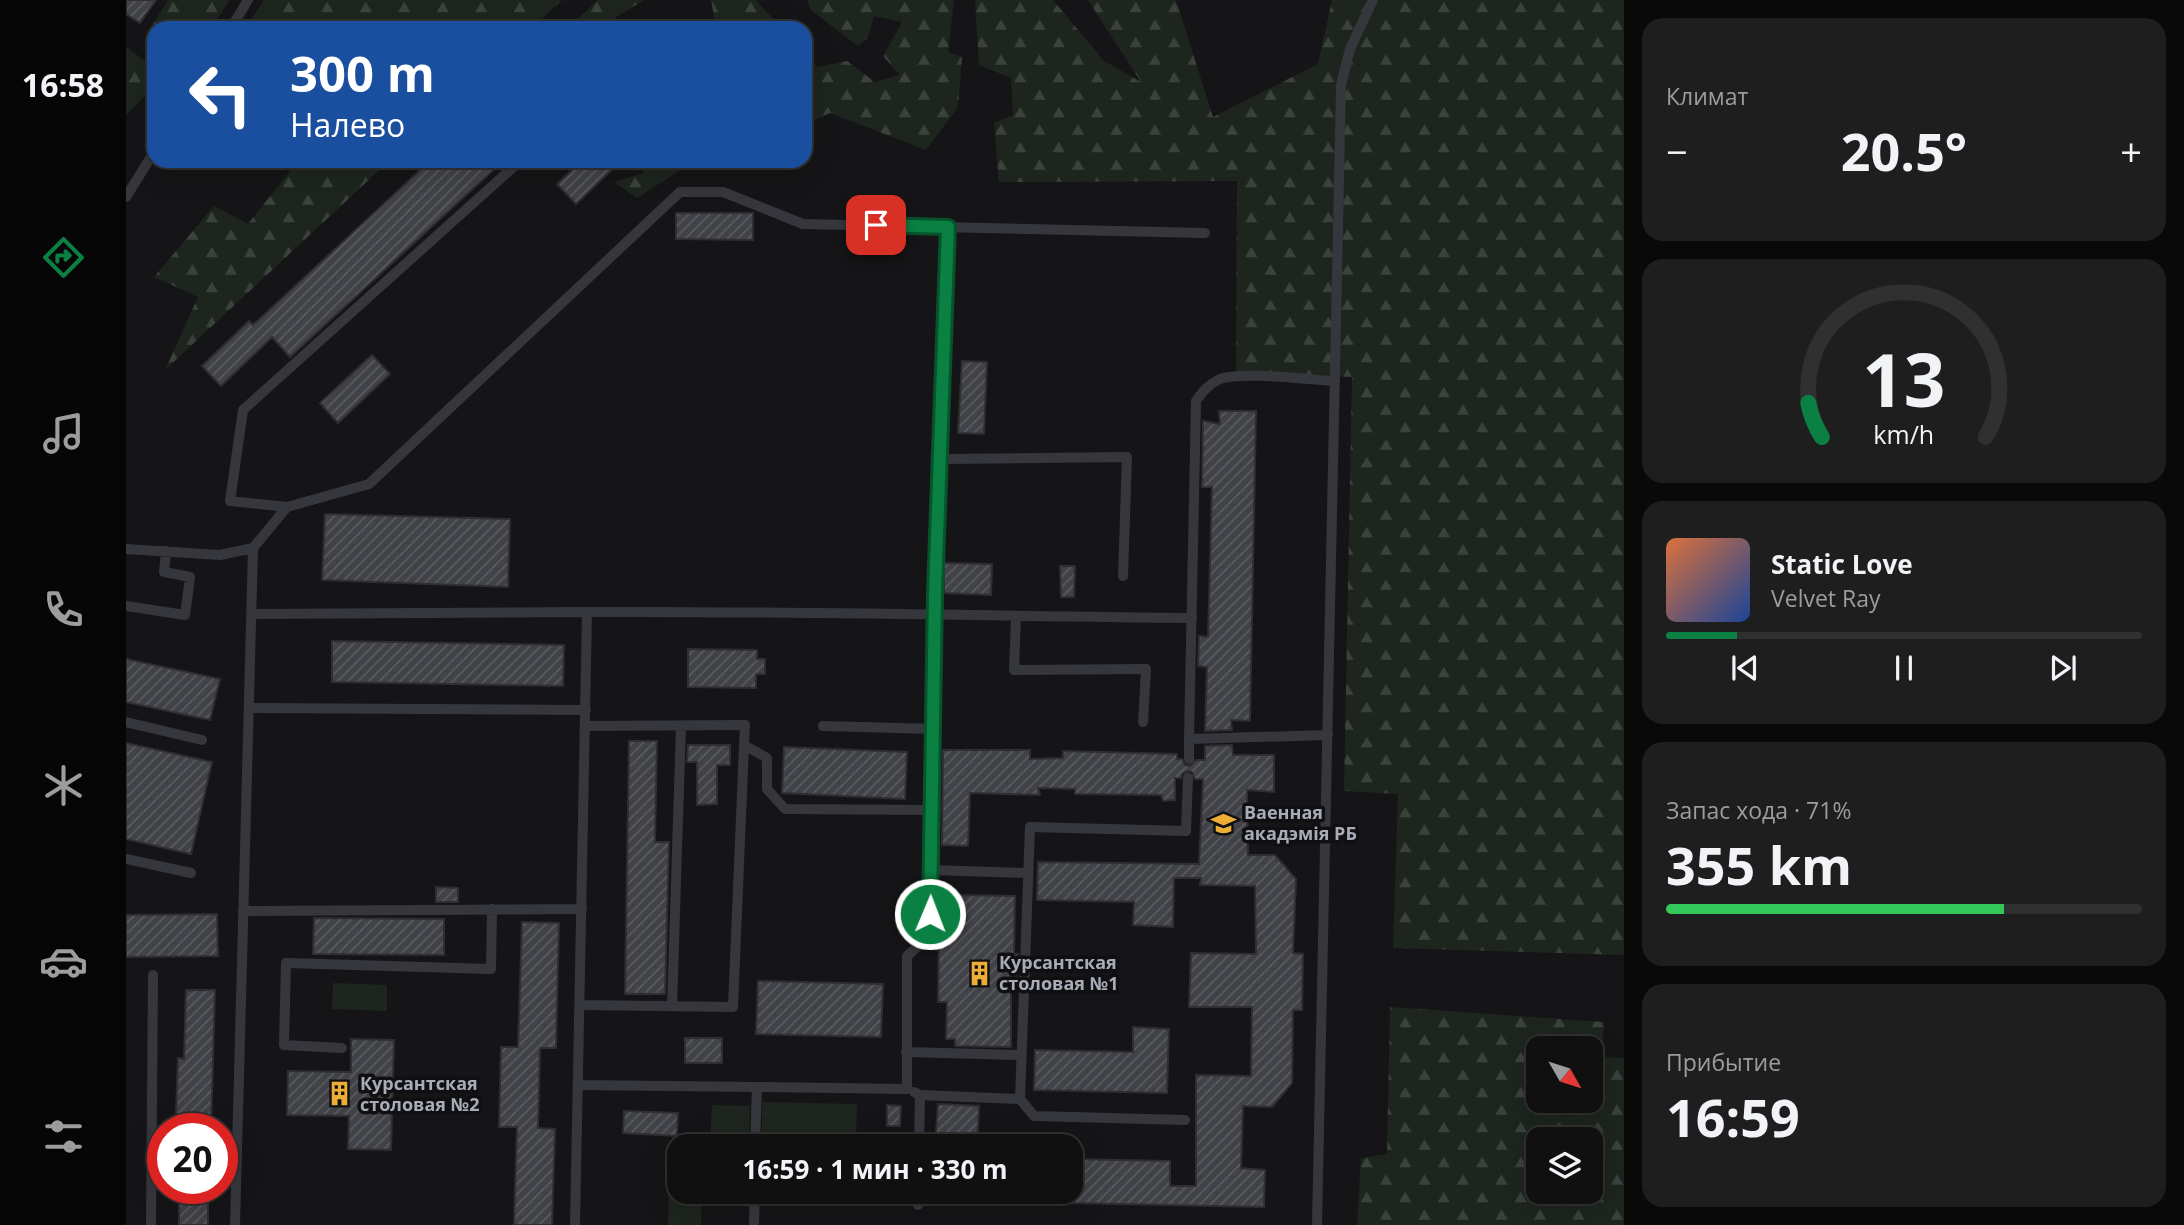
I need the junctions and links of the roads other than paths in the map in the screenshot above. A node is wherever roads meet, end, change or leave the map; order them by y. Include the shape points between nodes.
1 (248, 0) edge
2 (1373, 0) edge
3 (235, 21) edge
4 (147, 163) edge
5 (512, 168) edge
6 (126, 197) edge
7 (948, 227) junction
8 (1205, 233) dead end
9 (1335, 381) junction
10 (942, 459) junction
11 (287, 507) junction
12 (253, 548) junction
13 (126, 549) edge
14 (166, 551) junction
15 (1123, 576) dead end
16 (126, 606) edge
17 (587, 612) junction
18 (251, 614) junction
19 (936, 616) junction
20 (1016, 617) junction
21 (1192, 618) junction
22 (249, 708) junction
23 (586, 709) junction
24 (126, 722) edge
25 (1143, 722) dead end
26 (585, 726) junction
27 (681, 726) junction
28 (823, 726) dead end
29 (934, 729) junction
30 (1328, 735) junction
31 (1189, 739) junction
32 (202, 740) dead end
33 (744, 746) junction
34 (1189, 759) dead end
35 (1188, 778) dead end
36 (932, 810) junction
37 (126, 859) edge
38 (931, 870) junction
39 (191, 873) dead end
40 (1028, 873) junction
41 (492, 909) junction
42 (582, 909) junction
43 (243, 911) junction
44 (153, 975) dead end
45 (580, 1004) junction
46 (672, 1006) junction
47 (342, 1048) dead end
48 (906, 1052) junction
49 (1021, 1055) junction
50 (578, 1085) junction
51 (757, 1087) junction
52 (908, 1089) junction
53 (920, 1095) junction
54 (1020, 1098) junction
55 (156, 1113) edge
56 (238, 1113) edge
57 (1185, 1120) dead end
58 (755, 1134) edge
59 (919, 1134) edge
60 (153, 1204) edge
61 (236, 1204) edge
62 (755, 1204) edge
63 (754, 1223) edge
64 (151, 1225) edge
65 (235, 1225) edge
66 (575, 1225) edge
67 (1317, 1225) edge

1 - 3 lane
2 - 9 lane via 1350,48 1341,85
4 - 6 lane
5 - 11 lane via 243,410 230,501
7 - 8 lane
7 - 10 lane
7 - 11 lane via 803,223 723,192 680,192 369,484
9 - 21 lane via 1222,378 1206,387 1196,401
9 - 30 lane
10 - 15 lane via 1127,457
10 - 19 lane
11 - 12 lane
12 - 14 lane via 220,555
12 - 18 lane
13 - 14 lane
14 - 16 lane via 164,572 190,577 186,615
17 - 18 lane
17 - 19 lane
17 - 23 lane
18 - 22 lane
19 - 20 lane
19 - 29 lane
20 - 21 lane
20 - 25 lane via 1014,670 1146,669
21 - 31 lane
22 - 23 lane
22 - 43 lane
23 - 26 lane
24 - 32 lane
26 - 27 lane
26 - 42 lane
27 - 33 lane via 746,725
27 - 46 lane
28 - 29 lane
29 - 36 lane
30 - 31 lane
30 - 67 lane
31 - 34 lane
33 - 36 lane via 767,758 766,789 785,809
33 - 46 lane via 733,1006
35 - 40 lane via 1186,831 1030,827
36 - 38 lane
37 - 39 lane
38 - 40 lane
38 - 48 lane via 929,936 907,956
40 - 49 lane
41 - 42 lane
41 - 43 lane
41 - 47 lane via 491,969 286,964 284,1045
42 - 45 lane
43 - 56 lane
44 - 55 lane
45 - 46 lane
45 - 50 lane
48 - 49 lane
48 - 52 lane
49 - 54 lane
50 - 51 lane
50 - 66 lane
51 - 52 lane
51 - 58 lane
52 - 53 lane
53 - 54 lane
53 - 59 lane
54 - 57 lane via 1034,1116
60 - 64 lane
61 - 65 lane
62 - 63 lane

